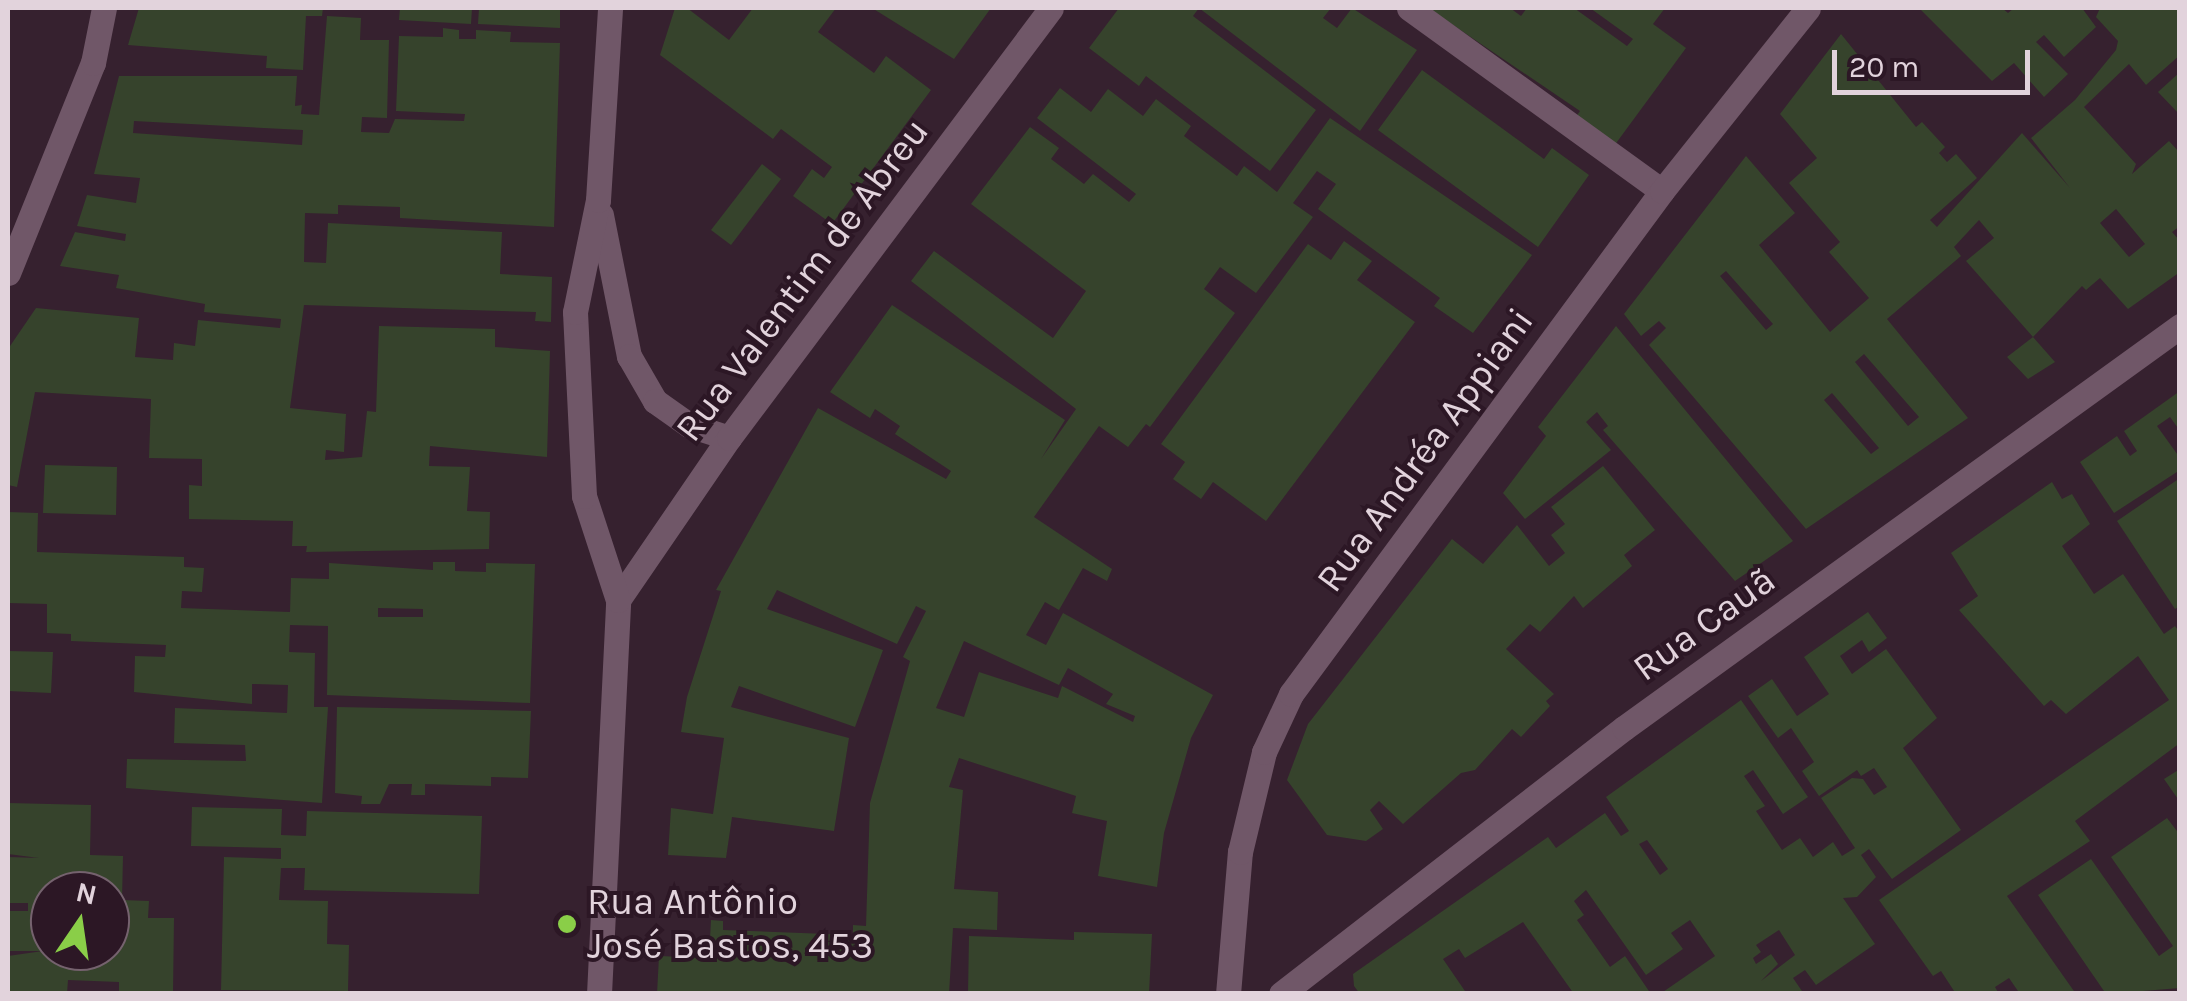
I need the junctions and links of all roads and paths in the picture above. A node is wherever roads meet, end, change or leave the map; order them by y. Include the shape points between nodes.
1 (104, 8) edge
2 (610, 8) edge
3 (1051, 8) edge
4 (1410, 8) edge
5 (1808, 8) edge
6 (1662, 192) junction
7 (598, 200) junction
8 (8, 273) edge
9 (2180, 326) edge
10 (730, 438) junction
11 (618, 600) junction
12 (599, 994) edge
13 (1228, 994) edge
14 (1281, 994) edge

1 - 8 street via 93,62
2 - 7 street
3 - 10 street, Rua Valentim de Abreu
4 - 6 street
5 - 6 street, Rua Andréa Appiani
6 - 13 street, Rua Andréa Appiani via 1291,694 1264,752 1240,852
7 - 10 street via 629,356 655,401 689,426
7 - 11 street via 576,312 582,459 584,496
9 - 14 street, Rua Cauã via 1624,728
10 - 11 street, Rua Valentim de Abreu
11 - 12 street

